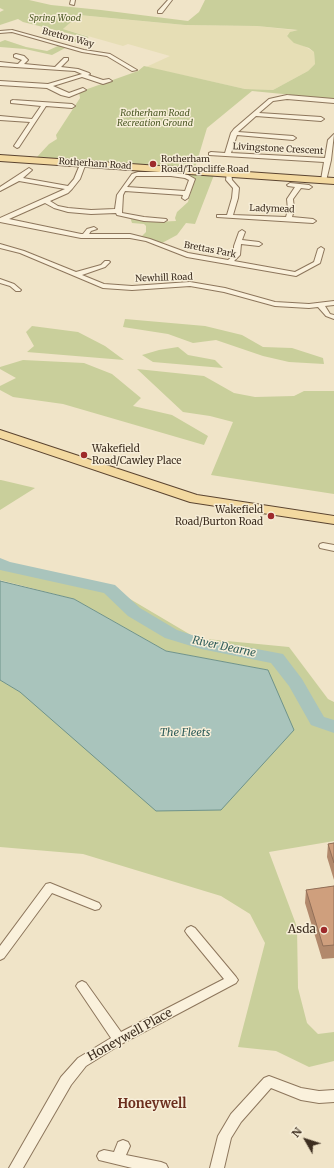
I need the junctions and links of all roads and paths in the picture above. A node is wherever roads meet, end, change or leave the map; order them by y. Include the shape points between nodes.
1 (170, 0) edge
2 (160, 12) dead end
3 (0, 32) edge
4 (118, 52) dead end
5 (108, 55) junction
6 (16, 56) dead end
7 (66, 59) dead end
8 (0, 64) edge
9 (20, 65) junction
10 (135, 67) dead end
11 (57, 68) junction
12 (84, 76) junction
13 (109, 80) dead end
14 (0, 83) edge
15 (48, 86) junction
16 (83, 90) dead end
17 (334, 101) edge
18 (13, 102) dead end
19 (45, 104) junction
20 (72, 106) dead end
21 (254, 114) junction
22 (0, 118) edge
23 (321, 120) dead end
24 (34, 121) junction
25 (234, 133) junction
26 (334, 136) edge
27 (293, 138) dead end
28 (17, 146) dead end
29 (211, 154) dead end
30 (227, 155) junction
31 (0, 158) edge
32 (328, 160) junction
33 (83, 163) junction
34 (28, 170) dead end
35 (229, 173) junction
36 (18, 179) junction
37 (324, 180) junction
38 (334, 181) edge
39 (290, 185) dead end
40 (299, 186) junction
41 (309, 187) dead end
42 (70, 188) junction
43 (0, 189) edge
44 (123, 189) junction
45 (45, 201) junction
46 (118, 211) junction
47 (219, 216) dead end
48 (229, 217) junction
49 (289, 218) junction
50 (1, 220) edge
51 (164, 220) dead end
52 (313, 221) dead end
53 (94, 229) dead end
54 (242, 232) dead end
55 (86, 236) junction
56 (239, 242) junction
57 (259, 244) dead end
58 (0, 246) edge
59 (320, 250) dead end
60 (107, 262) dead end
61 (230, 262) junction
62 (75, 276) junction
63 (0, 281) edge
64 (18, 290) dead end
65 (334, 303) edge
66 (320, 305) junction
67 (334, 317) edge
68 (0, 434) edge
69 (334, 520) edge
70 (323, 546) dead end
71 (334, 548) edge
72 (95, 906) dead end
73 (191, 931) dead end
74 (0, 955) edge
75 (82, 986) dead end
76 (119, 1039) junction
77 (334, 1096) edge
78 (123, 1146) dead end
79 (104, 1156) dead end
80 (118, 1159) junction
81 (16, 1168) edge
82 (160, 1168) edge
83 (217, 1168) edge

1 - 2 street
3 - 5 street, Bretton Way via 14,32
4 - 5 street, Bretton Way
5 - 10 street, Bretton Way via 129,67
6 - 9 street via 25,60
7 - 11 street
8 - 9 street
9 - 11 street
11 - 12 street via 80,70 87,74
12 - 13 street via 102,82
12 - 15 street
14 - 15 street
15 - 16 street via 69,95
17 - 21 street, Livingstone Crescent via 281,97 271,100
18 - 19 street
19 - 20 street
19 - 24 street
21 - 23 street
21 - 25 street, Livingstone Crescent
22 - 24 street
24 - 28 street
25 - 27 street
25 - 30 street, Livingstone Crescent
26 - 32 street
29 - 30 street, Livingstone Crescent
30 - 32 street, Livingstone Crescent
31 - 33 main road, Rotherham Road
32 - 37 street
33 - 35 main road, Rotherham Road
33 - 42 street via 77,179
34 - 36 street
35 - 37 main road, Rotherham Road
35 - 48 street via 229,180 236,188
36 - 42 street
36 - 43 street
37 - 38 main road, Rotherham Road
39 - 40 street
40 - 41 street
40 - 49 street via 290,199
42 - 45 street
44 - 44 street via 186,196 192,179 179,174 138,174
44 - 46 street
45 - 46 street via 56,207 72,210
45 - 50 street
46 - 51 street via 119,214 144,219
47 - 48 street, Ladymead
48 - 49 street, Ladymead
49 - 52 street, Ladymead
50 - 55 street, Brettas Park
53 - 55 street via 89,230
54 - 56 street
55 - 61 street, Brettas Park via 130,236 187,255
56 - 57 street
56 - 61 street via 237,255
58 - 62 street, Newhill Road via 22,252
59 - 61 street, Brettas Park via 317,263 296,274
60 - 62 street via 103,266
62 - 66 street, Newhill Road via 106,286 132,288 196,285 275,304
63 - 64 street
65 - 66 street, Newhill Road
66 - 67 street via 328,315
68 - 69 main road via 195,499
70 - 71 street
72 - 74 street via 50,887
73 - 76 street, Honeywell Place via 232,980
75 - 76 street
76 - 81 street, Honeywell Place via 82,1062 66,1081
77 - 83 street via 301,1094 269,1082 236,1118 225,1136
78 - 80 street
79 - 80 street
80 - 82 street

